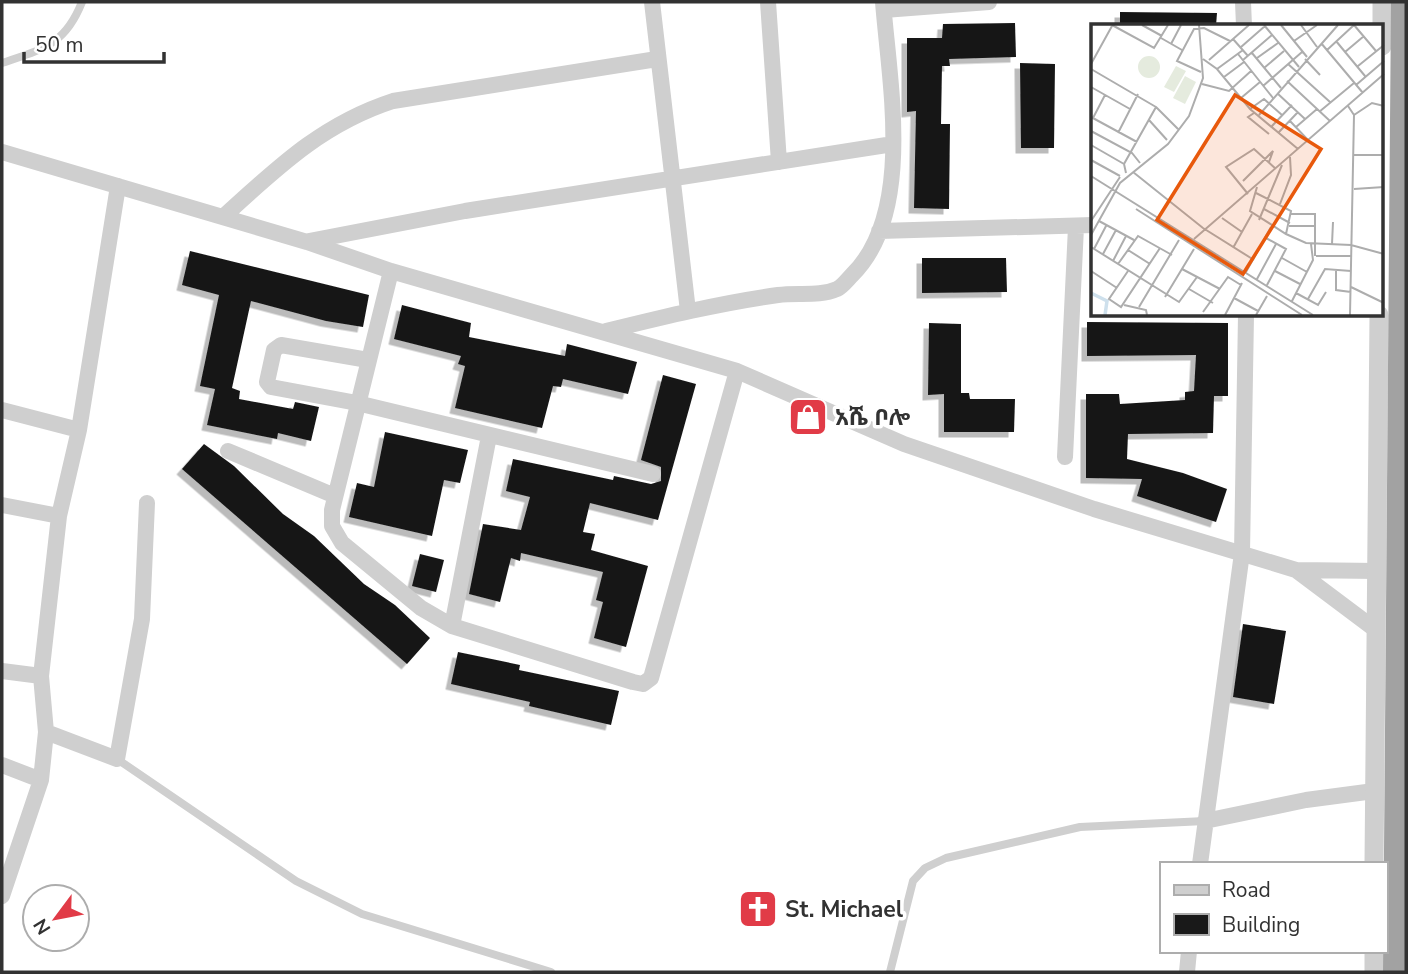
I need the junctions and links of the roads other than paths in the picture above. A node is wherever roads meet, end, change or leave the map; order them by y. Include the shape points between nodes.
1 (82, 2) edge
2 (652, 2) edge
3 (768, 2) edge
4 (989, 2) edge
5 (1243, 2) edge
6 (1382, 2) edge
7 (1404, 2) edge
8 (883, 6) edge
9 (1244, 24) edge
10 (1382, 24) edge
11 (657, 59) junction
12 (2, 63) edge
13 (893, 144) junction
14 (2, 152) edge
15 (779, 162) junction
16 (674, 178) junction
17 (118, 186) junction
18 (223, 217) junction
19 (1085, 226) edge
20 (879, 231) junction
21 (307, 242) junction
22 (391, 271) junction
23 (688, 311) junction
24 (1246, 317) edge
25 (1379, 317) edge
26 (602, 331) junction
27 (368, 360) junction
28 (737, 371) junction
29 (358, 403) junction
30 (2, 410) edge
31 (79, 430) junction
32 (489, 436) junction
33 (228, 451) dead end
34 (1065, 457) dead end
35 (653, 474) dead end
36 (335, 496) junction
37 (147, 503) dead end
38 (2, 505) edge
39 (59, 516) junction
40 (1242, 553) junction
41 (1296, 570) junction
42 (1377, 571) junction
43 (452, 626) junction
44 (1376, 630) junction
45 (2, 671) edge
46 (41, 676) junction
47 (46, 732) junction
48 (117, 759) junction
49 (2, 765) edge
50 (41, 780) junction
51 (1374, 791) junction
52 (1205, 821) junction
53 (1200, 862) edge
54 (1374, 862) edge
55 (2, 896) edge
56 (1189, 953) edge
57 (1374, 953) edge
58 (551, 972) edge
59 (890, 972) edge
60 (1186, 972) edge
61 (1374, 972) edge
62 (1396, 972) edge

1 - 12 lane via 75,20 50,47
2 - 11 street
3 - 15 street
4 - 8 street
5 - 9 street
6 - 10 street
7 - 62 highway
8 - 13 street
11 - 16 street
11 - 18 street via 393,101 359,112 297,149
13 - 15 street
13 - 20 street via 888,201
14 - 17 street
15 - 16 street
16 - 21 street
16 - 23 street
17 - 18 street
17 - 31 street
18 - 21 street
19 - 20 street
19 - 34 street
20 - 23 street via 865,262 838,289
21 - 22 street
22 - 26 street
22 - 27 street
23 - 26 street
24 - 40 street
25 - 42 street
26 - 28 street
27 - 29 street
27 - 29 street via 281,345 274,350 267,382 271,387
28 - 40 street via 904,444 1094,509
28 - 43 street via 651,678 643,684 633,682
29 - 32 street
29 - 36 street
30 - 31 street
31 - 39 street
32 - 35 street
32 - 43 street
33 - 36 street
36 - 43 street via 332,526 342,543 421,608
37 - 48 street via 142,619
38 - 39 street
39 - 46 street
40 - 41 street
40 - 52 street
41 - 42 street
41 - 44 street
42 - 44 street
44 - 51 street
45 - 46 street
46 - 47 street
47 - 48 street
47 - 50 street
48 - 58 lane via 296,881 362,914
49 - 50 street
50 - 55 street
51 - 52 street
51 - 54 street
52 - 53 street
52 - 59 lane via 1080,827 925,867 912,881
56 - 60 street
57 - 61 street

